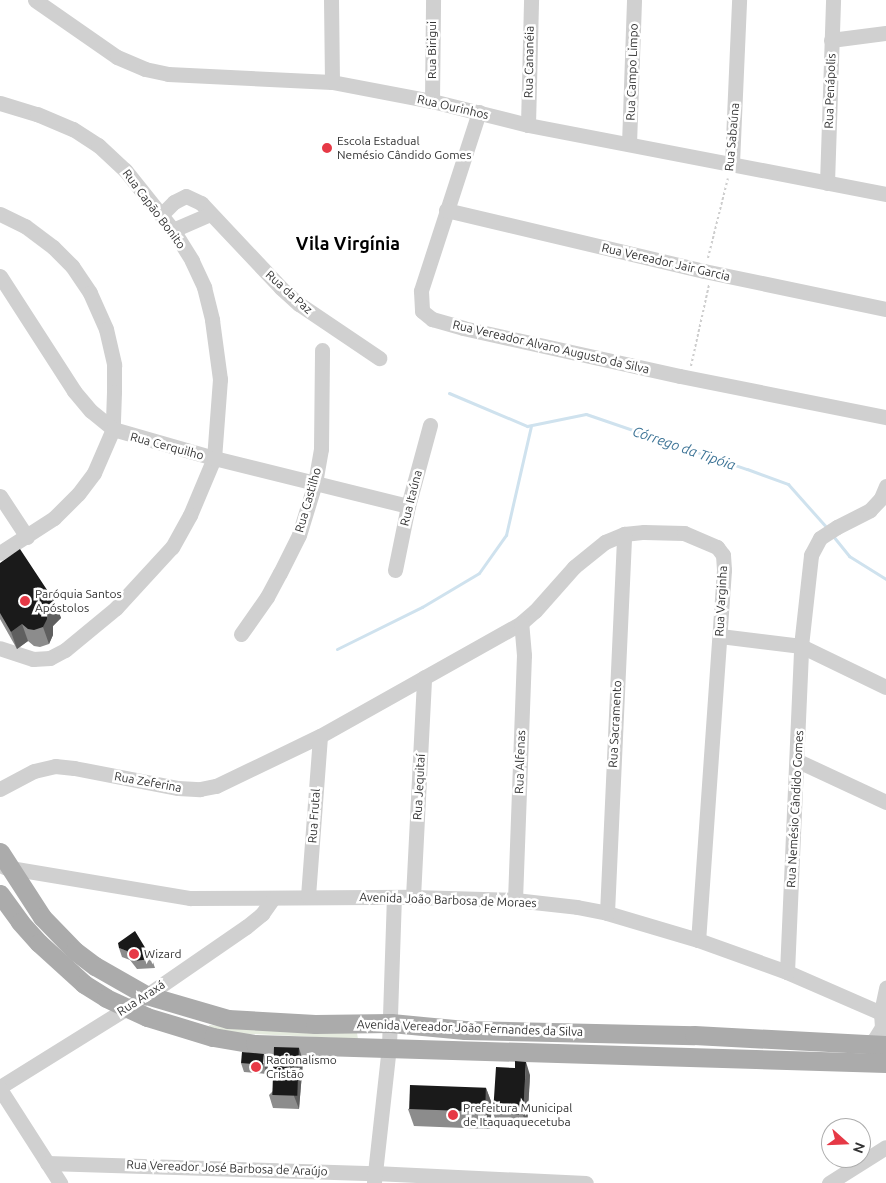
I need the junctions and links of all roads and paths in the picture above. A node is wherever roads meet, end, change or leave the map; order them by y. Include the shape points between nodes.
1 (35, 0) edge
2 (331, 0) edge
3 (433, 0) edge
4 (531, 0) edge
5 (634, 0) edge
6 (739, 0) edge
7 (833, 0) edge
8 (886, 33) edge
9 (831, 40) junction
10 (332, 82) junction
11 (432, 101) junction
12 (0, 103) edge
13 (478, 112) junction
14 (528, 125) junction
15 (629, 144) junction
16 (732, 163) junction
17 (827, 183) junction
18 (886, 194) edge
19 (446, 210) junction
20 (0, 214) edge
21 (210, 214) junction
22 (161, 215) junction
23 (173, 230) junction
24 (708, 272) junction
25 (0, 276) edge
26 (886, 309) edge
27 (322, 350) dead end
28 (379, 358) dead end
29 (688, 378) junction
30 (886, 417) edge
31 (430, 425) dead end
32 (114, 430) junction
33 (214, 458) junction
34 (315, 483) junction
35 (886, 486) edge
36 (0, 496) edge
37 (408, 506) junction
38 (624, 534) junction
39 (26, 537) junction
40 (0, 553) edge
41 (395, 570) dead end
42 (521, 623) junction
43 (241, 634) dead end
44 (720, 636) junction
45 (801, 646) junction
46 (0, 648) edge
47 (424, 677) junction
48 (886, 686) edge
49 (320, 736) junction
50 (798, 761) junction
51 (0, 789) edge
52 (886, 802) edge
53 (3, 862) edge
54 (0, 894) edge
55 (308, 896) junction
56 (413, 897) junction
57 (273, 898) junction
58 (394, 899) junction
59 (515, 900) junction
60 (607, 913) junction
61 (698, 940) junction
62 (787, 972) junction
63 (886, 988) edge
64 (146, 995) junction
65 (127, 1007) junction
66 (883, 1014) edge
67 (390, 1023) junction
68 (639, 1034) junction
69 (877, 1045) edge
70 (389, 1046) junction
71 (636, 1056) junction
72 (886, 1063) edge
73 (0, 1088) edge
74 (886, 1147) edge
75 (47, 1163) junction
76 (374, 1178) edge
77 (60, 1183) edge
78 (586, 1183) edge
79 (828, 1183) edge

1 - 10 street, Rua Ourinhos via 117,57 145,69 168,74
2 - 10 street
3 - 11 street, Rua Birigui
4 - 14 street, Rua Cananéia
5 - 15 street, Rua Campo Limpo
6 - 16 street, Rua Sabaúna
7 - 9 street, Rua Penápolis
8 - 9 street
9 - 17 street, Rua Penápolis
10 - 11 street, Rua Ourinhos
11 - 13 street, Rua Ourinhos
12 - 22 street, Rua Capão Bonito via 73,129 98,145 125,170
13 - 14 street, Rua Ourinhos
13 - 19 street, Rua Vereador Alvaro Augusto da Silva
14 - 15 street, Rua Ourinhos
15 - 16 street, Rua Ourinhos
16 - 17 street, Rua Ourinhos
16 - 24 path, Rua Sabaúna
17 - 18 street, Rua Ourinhos
19 - 24 street, Rua Vereador Jair Garcia
19 - 29 street, Rua Vereador Alvaro Augusto da Silva via 421,291 422,310 432,319
20 - 32 street via 25,226 53,247 72,266 90,293 106,329 114,364
21 - 22 street, Rua da Paz via 201,203 186,196
21 - 23 street
21 - 28 street, Rua da Paz via 299,304
22 - 23 street, Rua Capão Bonito
23 - 33 street, Rua Capão Bonito via 204,287 212,320 220,379
24 - 26 street, Rua Vereador Jair Garcia
24 - 29 path, Rua Sabaúna
25 - 32 street, Rua Cerquilho via 74,391 90,411
27 - 34 street, Rua Castilho via 321,449
29 - 30 street, Rua Vereador Alvaro Augusto da Silva
31 - 37 street, Rua Itaúna
32 - 33 street, Rua Cerquilho
32 - 39 street via 94,473 78,494 54,518
33 - 34 street, Rua Cerquilho
33 - 46 street, Rua Capão Bonito via 190,515 172,547 116,608 65,650 50,658 33,659
34 - 37 street, Rua Cerquilho
34 - 43 street, Rua Castilho via 299,535 267,597
35 - 45 street, Rua Nemésio Cândido Gomes via 870,510 820,538 811,555
36 - 39 street
37 - 41 street, Rua Itaúna
38 - 42 street, Rua Varginha via 592,550
38 - 44 street, Rua Varginha via 684,533 717,547 724,555
38 - 60 street, Rua Sacramento
39 - 40 street
42 - 47 street, Rua Varginha
42 - 59 street, Rua Alfenas via 524,655
44 - 45 street
44 - 61 street, Rua Varginha
45 - 48 street
45 - 50 street, Rua Nemésio Cândido Gomes
47 - 49 street, Rua Varginha
47 - 56 street, Rua Jequitaí
49 - 51 street, Rua Zeferina via 216,786 200,789 55,766 34,771
49 - 55 street, Rua Frutal
50 - 52 street
50 - 62 street, Rua Nemésio Cândido Gomes
53 - 57 street, Avenida João Barbosa de Moraes via 190,898
53 - 64 main road, Avenida Vereador João Fernandes da Silva via 42,917 75,951 120,982
54 - 65 main road, Avenida Vereador João Fernandes da Silva via 20,922 60,964 98,993
55 - 57 street, Avenida João Barbosa de Moraes
55 - 58 street, Avenida João Barbosa de Moraes
56 - 58 street, Avenida João Barbosa de Moraes
56 - 59 street, Avenida João Barbosa de Moraes
57 - 64 street, Rua Araxá via 262,914 246,927
58 - 67 street
59 - 60 street, Avenida João Barbosa de Moraes
60 - 61 street, Avenida João Barbosa de Moraes
61 - 62 street, Avenida João Barbosa de Moraes
62 - 66 street, Avenida João Barbosa de Moraes
63 - 66 street
64 - 65 street, Rua Araxá
64 - 67 main road, Avenida Vereador João Fernandes da Silva via 213,1016 244,1021
65 - 70 main road, Avenida Vereador João Fernandes da Silva via 213,1037 255,1044
65 - 73 street, Rua Araxá
66 - 69 street
67 - 68 main road, Avenida Vereador João Fernandes da Silva via 465,1030
67 - 70 street
68 - 69 main road, Avenida Vereador João Fernandes da Silva
68 - 71 main road
70 - 71 main road, Avenida Vereador João Fernandes da Silva
70 - 76 street
71 - 72 main road, Avenida Vereador João Fernandes da Silva
73 - 75 street
74 - 79 street
75 - 76 street, Rua Vereador José Barbosa de Araújo
75 - 77 street
76 - 78 street, Rua Vereador José Barbosa de Araújo

